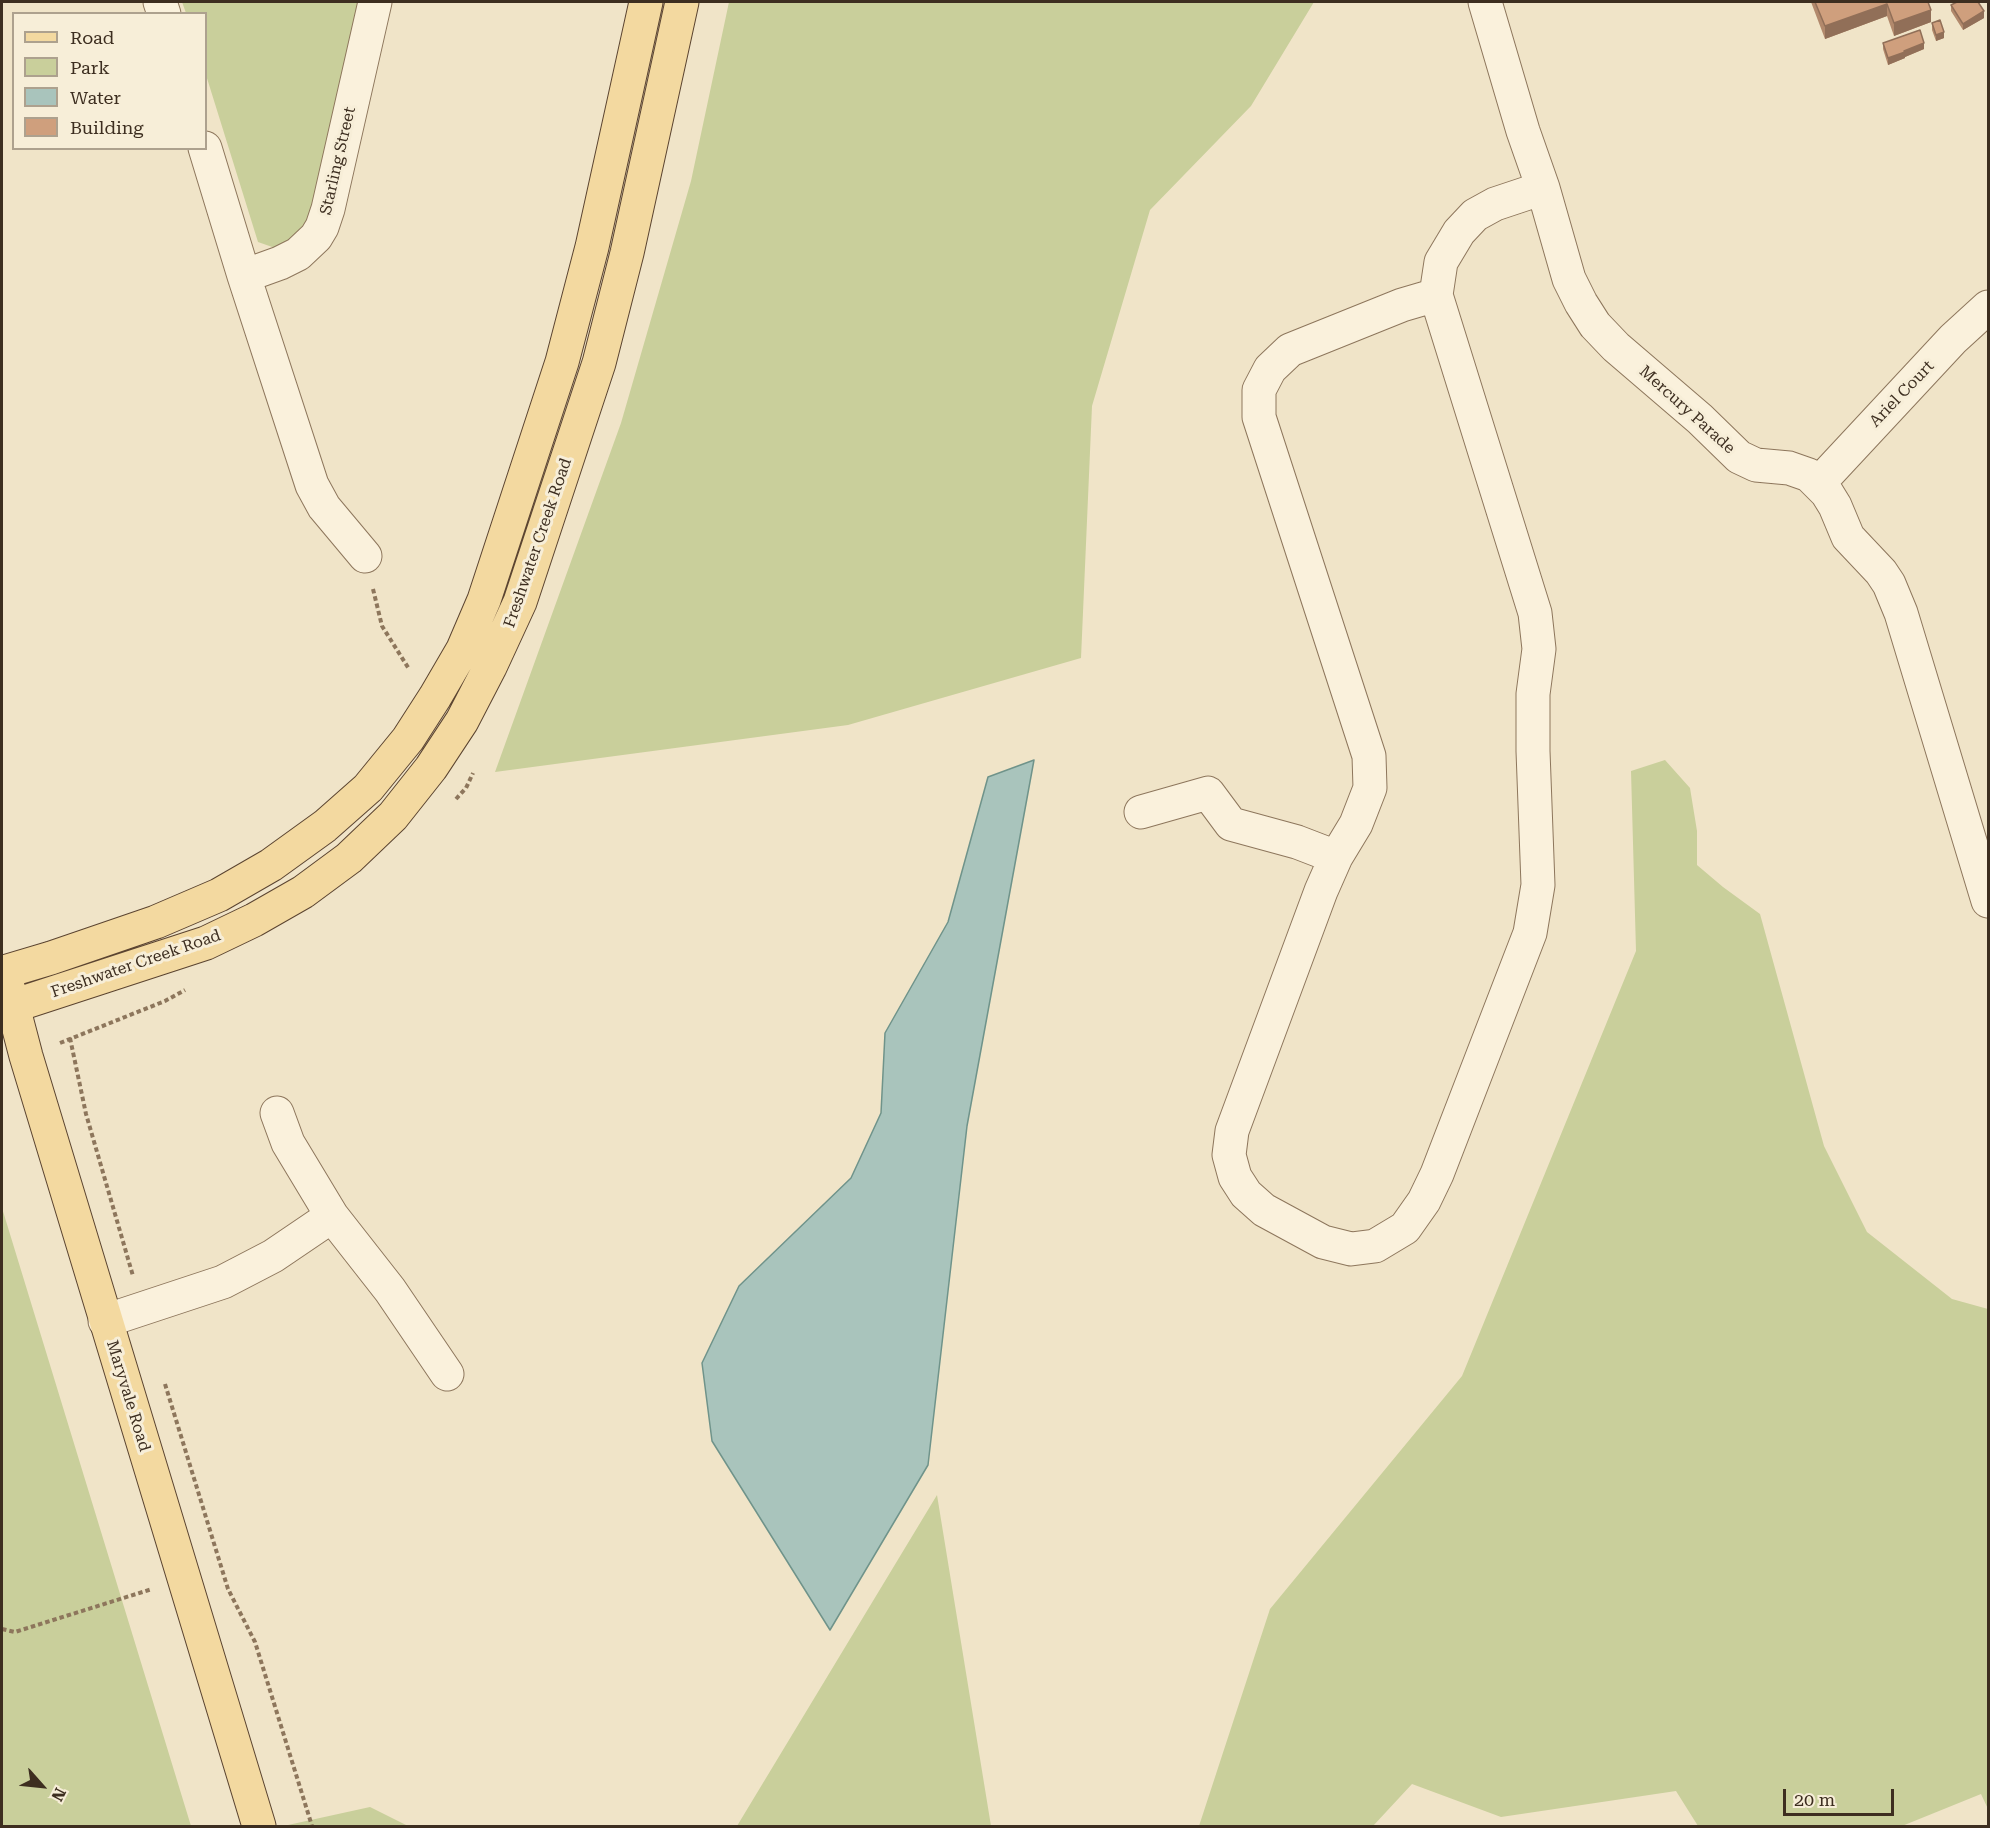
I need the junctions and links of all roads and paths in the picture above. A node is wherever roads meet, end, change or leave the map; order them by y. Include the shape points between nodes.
1 (375, 2) edge
2 (646, 2) edge
3 (682, 2) edge
4 (1485, 2) edge
5 (206, 150) edge
6 (1543, 188) junction
7 (244, 276) junction
8 (1436, 295) junction
9 (1989, 307) edge
10 (1818, 484) junction
11 (365, 556) joint
12 (435, 697) junction
13 (1141, 812) dead end
14 (1336, 857) junction
15 (1989, 901) edge
16 (3, 968) edge
17 (13, 1006) junction
18 (70, 1038) dead end
19 (277, 1113) dead end
20 (332, 1216) junction
21 (142, 1308) junction
22 (105, 1321) junction
23 (447, 1374) dead end
24 (163, 1376) dead end
25 (185, 1580) junction
26 (2, 1629) edge
27 (259, 1827) edge
28 (312, 1827) edge

1 - 7 street, Starling Street via 322,227 298,254
2 - 12 main road, Freshwater Creek Road via 592,247 562,362 484,600 463,649
3 - 17 main road, Freshwater Creek Road via 599,363 520,602 462,720 431,768 393,816 349,858 303,892 254,920 206,943
4 - 6 street, Mercury Parade
5 - 7 street
6 - 8 street via 1475,215 1441,262
6 - 10 street, Mercury Parade via 1569,279 1595,325 1739,457 1756,465 1798,471
7 - 11 street via 312,485 324,507
8 - 14 street via 1290,350 1270,369 1259,390 1259,417 1370,756 1370,788 1356,824
8 - 14 street via 1535,614 1539,649 1533,694 1538,885 1530,933 1424,1201 1405,1228 1375,1246 1351,1249 1323,1242 1264,1210 1234,1177 1229,1155 1232,1131
9 - 10 street, Ariel Court via 1953,339
10 - 15 street, Mercury Parade via 1835,506 1848,537 1881,572 1895,597
11 - 12 path via 382,626 412,674
12 - 16 main road, Freshwater Creek Road via 408,740 368,788 325,826 271,865 219,895 156,922 51,958
13 - 14 street via 1208,793 1231,824
16 - 17 main road, Maryvale Road
17 - 22 main road, Maryvale Road
18 - 21 path via 86,1114
19 - 20 street via 288,1143
20 - 21 street via 273,1256 223,1282
20 - 23 street via 390,1290
21 - 22 street
22 - 25 main road, Maryvale Road
24 - 28 path via 228,1589 255,1642
25 - 26 path via 15,1632
25 - 27 main road, Maryvale Road

